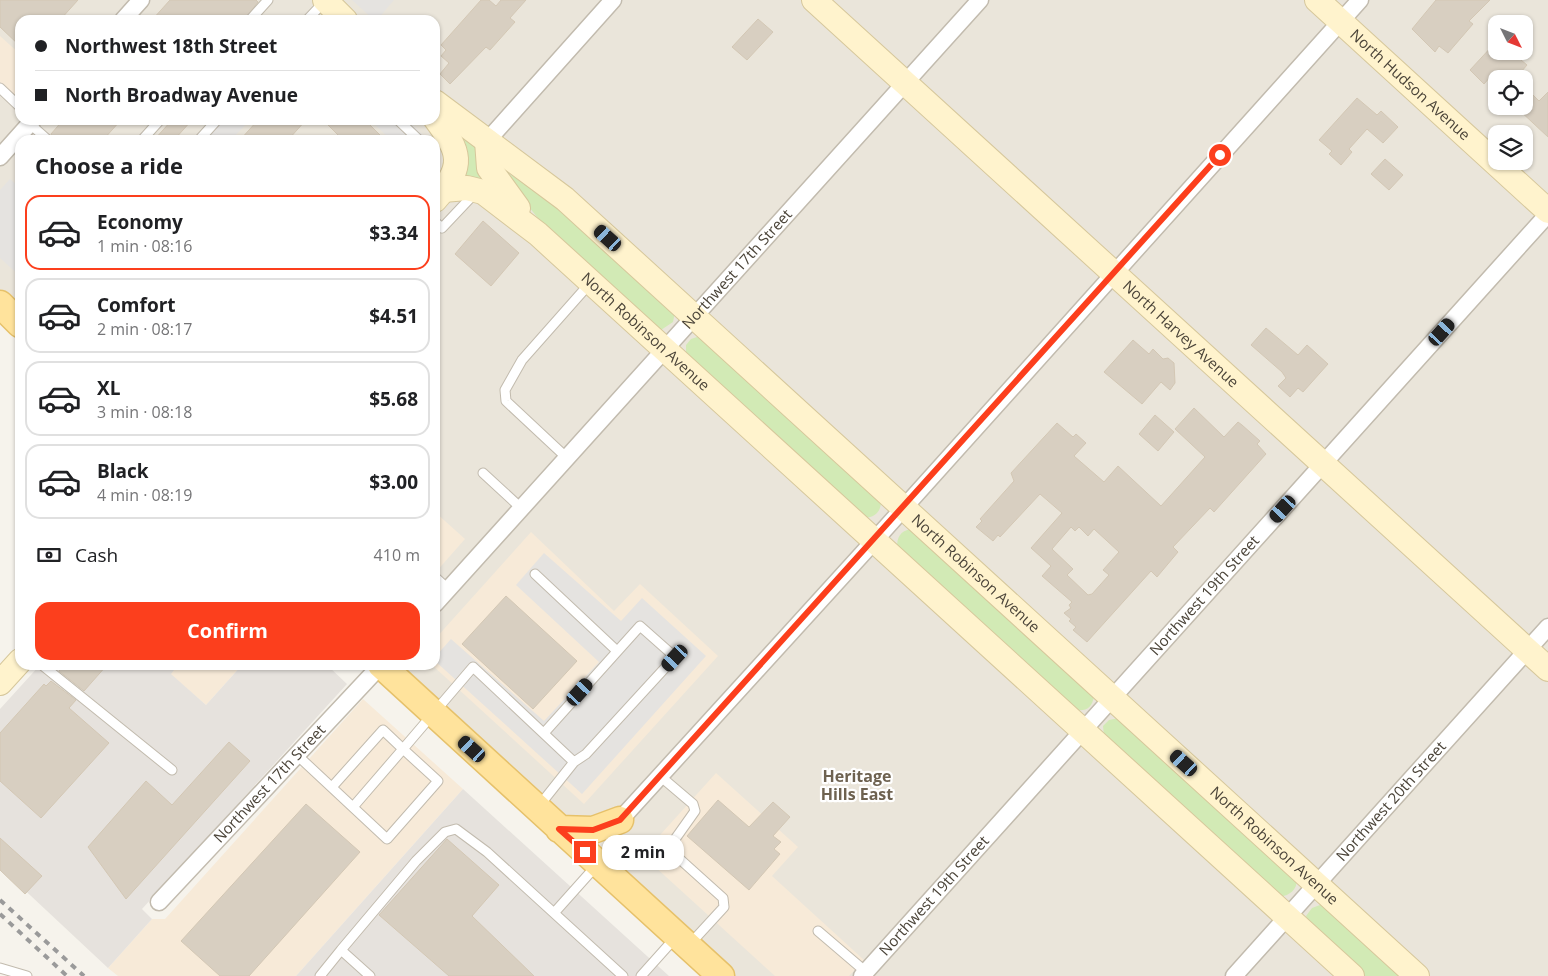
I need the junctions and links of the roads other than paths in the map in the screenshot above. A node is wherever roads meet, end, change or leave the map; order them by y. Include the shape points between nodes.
1 (141, 0) edge
2 (268, 0) edge
3 (325, 0) edge
4 (613, 0) edge
5 (814, 0) edge
6 (980, 0) edge
7 (1317, 0) edge
8 (1360, 0) edge
9 (129, 15) edge
10 (254, 15) edge
11 (312, 15) edge
12 (340, 15) edge
13 (1340, 21) junction
14 (905, 84) junction
15 (0, 88) edge
16 (15, 102) edge
17 (440, 106) edge
18 (29, 125) edge
19 (35, 125) edge
20 (156, 125) edge
21 (212, 125) edge
22 (403, 125) edge
23 (440, 125) edge
24 (20, 135) edge
25 (44, 135) edge
26 (146, 135) edge
27 (204, 135) edge
28 (414, 135) edge
29 (15, 141) edge
30 (487, 141) junction
31 (0, 157) edge
32 (478, 190) junction
33 (440, 194) edge
34 (440, 195) edge
35 (1548, 212) edge
36 (440, 226) edge
37 (538, 234) junction
38 (1114, 273) junction
39 (591, 282) junction
40 (0, 304) edge
41 (694, 317) junction
42 (15, 319) edge
43 (664, 349) junction
44 (567, 458) junction
45 (1323, 465) junction
46 (483, 473) dead end
47 (521, 508) junction
48 (903, 508) junction
49 (874, 540) junction
50 (535, 574) dead end
51 (440, 582) edge
52 (448, 589) junction
53 (440, 598) edge
54 (1548, 627) edge
55 (1527, 650) junction
56 (618, 651) junction
57 (15, 666) edge
58 (1548, 669) edge
59 (48, 670) edge
60 (376, 670) edge
61 (386, 670) edge
62 (0, 683) edge
63 (1113, 699) junction
64 (432, 714) junction
65 (1083, 732) junction
66 (544, 734) junction
67 (403, 748) junction
68 (297, 754) junction
69 (574, 762) junction
70 (172, 770) dead end
71 (660, 776) junction
72 (332, 787) junction
73 (353, 807) junction
74 (537, 808) junction
75 (620, 820) joint
76 (559, 829) junction
77 (598, 864) junction
78 (1316, 885) junction
79 (159, 902) dead end
80 (554, 913) junction
81 (1287, 917) junction
82 (818, 931) dead end
83 (683, 941) junction
84 (341, 950) junction
85 (0, 968) edge
86 (864, 974) edge
87 (717, 975) edge
88 (27, 976) edge
89 (320, 976) edge
90 (370, 976) edge
91 (623, 976) edge
92 (641, 976) edge
93 (1234, 976) edge
94 (1352, 976) edge
95 (1417, 976) edge

1 - 9 street
2 - 10 lane
3 - 11 lane
3 - 12 street
4 - 30 street
5 - 14 street, North Harvey Avenue
6 - 14 street, Northwest 17th Street
7 - 13 street, North Hudson Avenue
8 - 13 street
13 - 35 street, North Hudson Avenue
13 - 38 street
14 - 38 street, North Harvey Avenue
14 - 41 street, Northwest 17th Street
15 - 16 lane
17 - 30 street, North Robinson Avenue
18 - 24 street
19 - 25 lane
20 - 26 lane
21 - 27 lane
22 - 28 lane
23 - 33 street via 453,144 457,158 451,177
29 - 31 street
30 - 37 street via 492,173
30 - 41 street, North Robinson Avenue via 564,199
32 - 34 street via 467,188
32 - 36 lane via 442,228
32 - 37 street
35 - 45 street, Northwest 19th Street
37 - 39 street, North Robinson Avenue
38 - 45 street, North Harvey Avenue
38 - 48 street
39 - 43 street, North Robinson Avenue
39 - 44 lane via 522,360 505,390 506,401
40 - 42 main road
41 - 43 street, Northwest 17th Street
41 - 48 street, North Robinson Avenue
43 - 44 street, Northwest 17th Street
43 - 49 street, North Robinson Avenue
44 - 47 street, Northwest 17th Street
45 - 55 street, North Harvey Avenue
45 - 63 street, Northwest 19th Street
46 - 47 lane
47 - 52 street, Northwest 17th Street
48 - 49 street
48 - 63 street, North Robinson Avenue
49 - 65 street, North Robinson Avenue
49 - 71 street
50 - 56 lane
51 - 52 lane
52 - 53 street, Northwest 17th Street
54 - 55 street, Northwest 20th Street
55 - 58 street, North Harvey Avenue
55 - 78 street, Northwest 20th Street
56 - 66 lane
56 - 69 lane via 640,626 675,658 586,754
57 - 62 street
59 - 70 lane
60 - 68 street, Northwest 17th Street
61 - 64 main road
63 - 65 street, Northwest 19th Street
63 - 78 street, North Robinson Avenue
64 - 66 lane via 473,667
64 - 67 lane
64 - 74 main road
65 - 81 street, North Robinson Avenue
65 - 86 street, Northwest 19th Street
66 - 69 lane
67 - 72 lane via 384,730
67 - 73 lane
67 - 73 lane via 438,781 387,839
68 - 72 lane
68 - 79 street, Northwest 17th Street
69 - 74 lane
71 - 75 street
71 - 83 lane via 693,804 695,811 673,842 673,853 723,898 724,907
72 - 73 lane
74 - 76 main road
75 - 76 main road via 593,830
76 - 77 main road
77 - 80 lane
77 - 83 main road
78 - 81 street, Northwest 20th Street
78 - 95 street, North Robinson Avenue
80 - 84 lane via 487,852 456,830 444,832
80 - 91 lane
81 - 93 street, Northwest 20th Street
81 - 94 street, North Robinson Avenue
82 - 86 lane
83 - 87 main road
83 - 92 lane
84 - 89 lane
84 - 90 lane
85 - 88 lane

